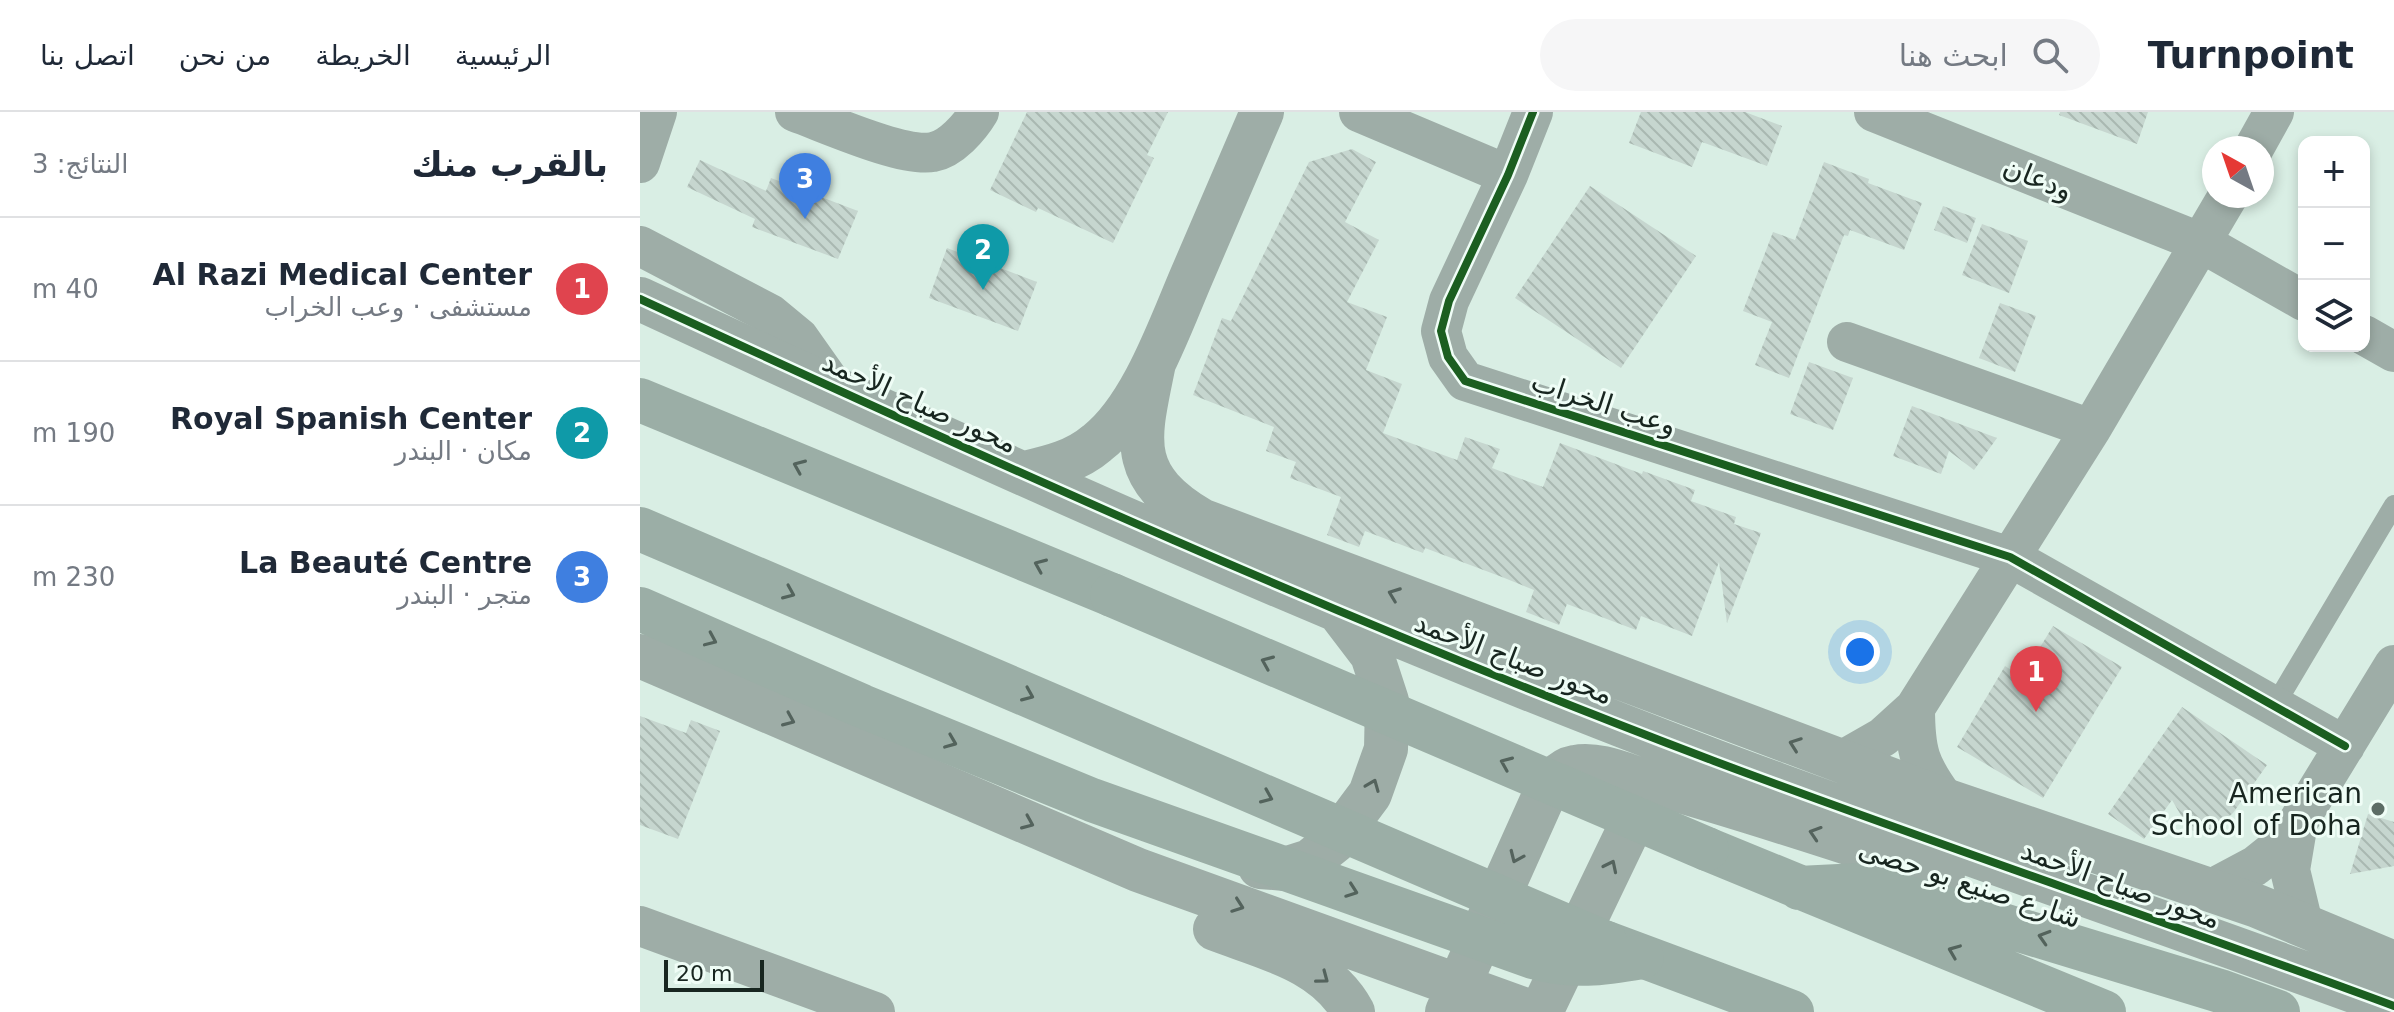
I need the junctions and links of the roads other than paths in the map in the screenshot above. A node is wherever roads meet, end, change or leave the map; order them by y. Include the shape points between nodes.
1 (657, 112) edge
2 (795, 112) edge
3 (979, 112) edge
4 (1262, 112) edge
5 (1359, 112) edge
6 (1533, 112) edge
7 (1874, 112) edge
8 (2274, 112) edge
9 (2261, 136) edge
10 (640, 163) edge
11 (1508, 175) junction
12 (2221, 208) edge
13 (640, 224) edge
14 (2202, 243) junction
15 (653, 252) edge
16 (2298, 298) edge
17 (640, 299) edge
18 (2370, 338) edge
19 (1847, 342) dead end
20 (2394, 352) edge
21 (1154, 363) junction
22 (835, 389) junction
23 (640, 400) edge
24 (2091, 429) junction
25 (1025, 473) junction
26 (2394, 505) edge
27 (640, 529) edge
28 (2010, 557) junction
29 (640, 609) edge
30 (1339, 613) junction
31 (640, 656) edge
32 (2394, 665) edge
33 (2275, 705) junction
34 (1915, 708) junction
35 (1652, 735) junction
36 (2345, 746) junction
37 (1841, 761) junction
38 (1651, 783) junction
39 (1945, 800) junction
40 (2298, 822) junction
41 (1138, 870) junction
42 (1799, 888) junction
43 (2210, 890) junction
44 (2303, 924) junction
45 (640, 926) edge
46 (1642, 957) junction
47 (2394, 963) edge
48 (2292, 968) junction
49 (1454, 998) edge
50 (2394, 1006) edge
51 (875, 1012) edge
52 (1353, 1012) edge
53 (1531, 1012) edge
54 (1541, 1012) edge
55 (1792, 1012) edge
56 (2104, 1012) edge
57 (2278, 1012) edge

1 - 10 street
2 - 3 street via 886,145 933,152 956,139
4 - 21 street
5 - 11 street
6 - 11 street, وعب الخراب
7 - 14 street, ودعان
8 - 9 street
11 - 28 street, وعب الخراب via 1449,301 1441,331 1448,357 1465,381
12 - 14 street
13 - 15 street
14 - 16 street, ودعان
14 - 24 street
15 - 22 street via 770,314 799,338
17 - 22 street, محور صباح الأحمد
18 - 20 street
19 - 24 street
21 - 25 street via 1116,425 1098,443 1054,467
37 -> 21 street, محور صباح الأحمد via 1215,527 1175,503 1150,476 1142,450 1142,423
22 - 25 street, محور صباح الأحمد
42 -> 23 highway, bridge
24 - 28 street
25 - 30 street, محور صباح الأحمد
26 - 33 lane
27 -> 46 highway, bridge
28 - 33 street, وعب الخراب
28 - 34 street
29 -> 46 highway, bridge via 1092,800 1522,954 1556,964 1592,966
30 - 35 street, محور صباح الأحمد
41 -> 30 street via 1207,863 1285,869 1310,861 1335,841 1370,794 1386,749 1387,701 1372,655
31 -> 41 street
32 - 36 street
33 - 36 street, وعب الخراب
34 - 37 street via 1883,737
34 - 39 street via 1918,755
35 - 38 street via 1656,759
35 - 48 street, محور صباح الأحمد
36 - 40 street
37 - 39 street, محور صباح الأحمد
48 -> 38 street, شارع صنيع بو حصى via 2236,966 2180,953
38 -> 49 street, شارع صنيع بو حصى via 1586,766 1572,767 1554,779
54 -> 38 street
39 - 43 street, محور صباح الأحمد
40 - 43 street via 2275,850
40 - 44 street via 2290,870
41 -> 49 street
41 -> 52 street via 1175,909 1195,921 1297,960 1328,980
56 -> 42 highway
57 -> 42 highway via 1859,885
43 - 44 street, محور صباح الأحمد
44 - 47 street, محور صباح الأحمد
45 - 51 street
46 - 55 highway
48 - 50 street, محور صباح الأحمد
49 - 53 street

